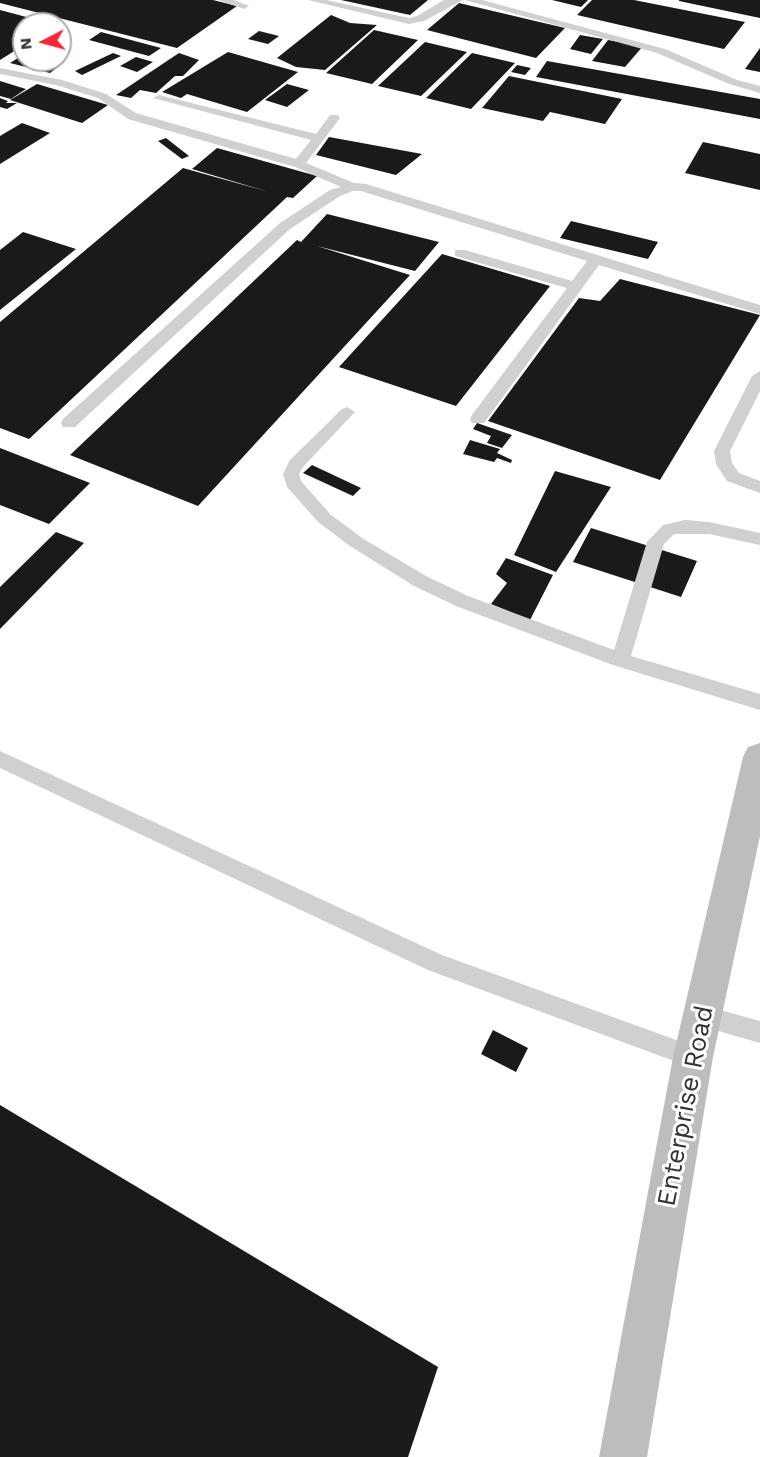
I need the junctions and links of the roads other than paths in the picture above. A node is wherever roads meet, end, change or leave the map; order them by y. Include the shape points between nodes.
1 (223, 0) edge
2 (313, 0) edge
3 (458, 0) edge
4 (470, 0) edge
5 (244, 6) dead end
6 (1, 71) edge
7 (760, 90) edge
8 (159, 98) dead end
9 (334, 118) dead end
10 (319, 138) junction
11 (299, 164) junction
12 (352, 187) junction
13 (460, 253) dead end
14 (596, 260) junction
15 (575, 286) junction
16 (760, 310) edge
17 (760, 376) edge
18 (346, 412) dead end
19 (478, 418) dead end
20 (69, 423) dead end
21 (760, 487) edge
22 (760, 539) edge
23 (620, 660) junction
24 (760, 702) edge
25 (760, 757) edge
26 (0, 759) edge
27 (702, 1016) junction
28 (760, 1032) edge
29 (693, 1057) junction
30 (623, 1457) edge

1 - 5 lane
2 - 3 lane via 409,21
4 - 7 lane via 661,51
6 - 11 lane via 69,85 102,96 132,116
8 - 10 lane
9 - 10 lane
10 - 11 lane
11 - 12 lane
12 - 14 lane
12 - 20 lane via 335,193 285,226
13 - 15 lane
14 - 15 lane
14 - 16 lane
15 - 19 lane
17 - 21 lane via 722,451 724,464 733,477
18 - 23 lane via 291,474 293,483 324,518 420,581 462,601
22 - 23 lane via 709,528 669,529 656,542
23 - 24 lane
25 - 27 main road, Enterprise Road
26 - 29 lane via 436,963
27 - 28 lane
27 - 29 main road, Enterprise Road
29 - 30 main road, Enterprise Road

